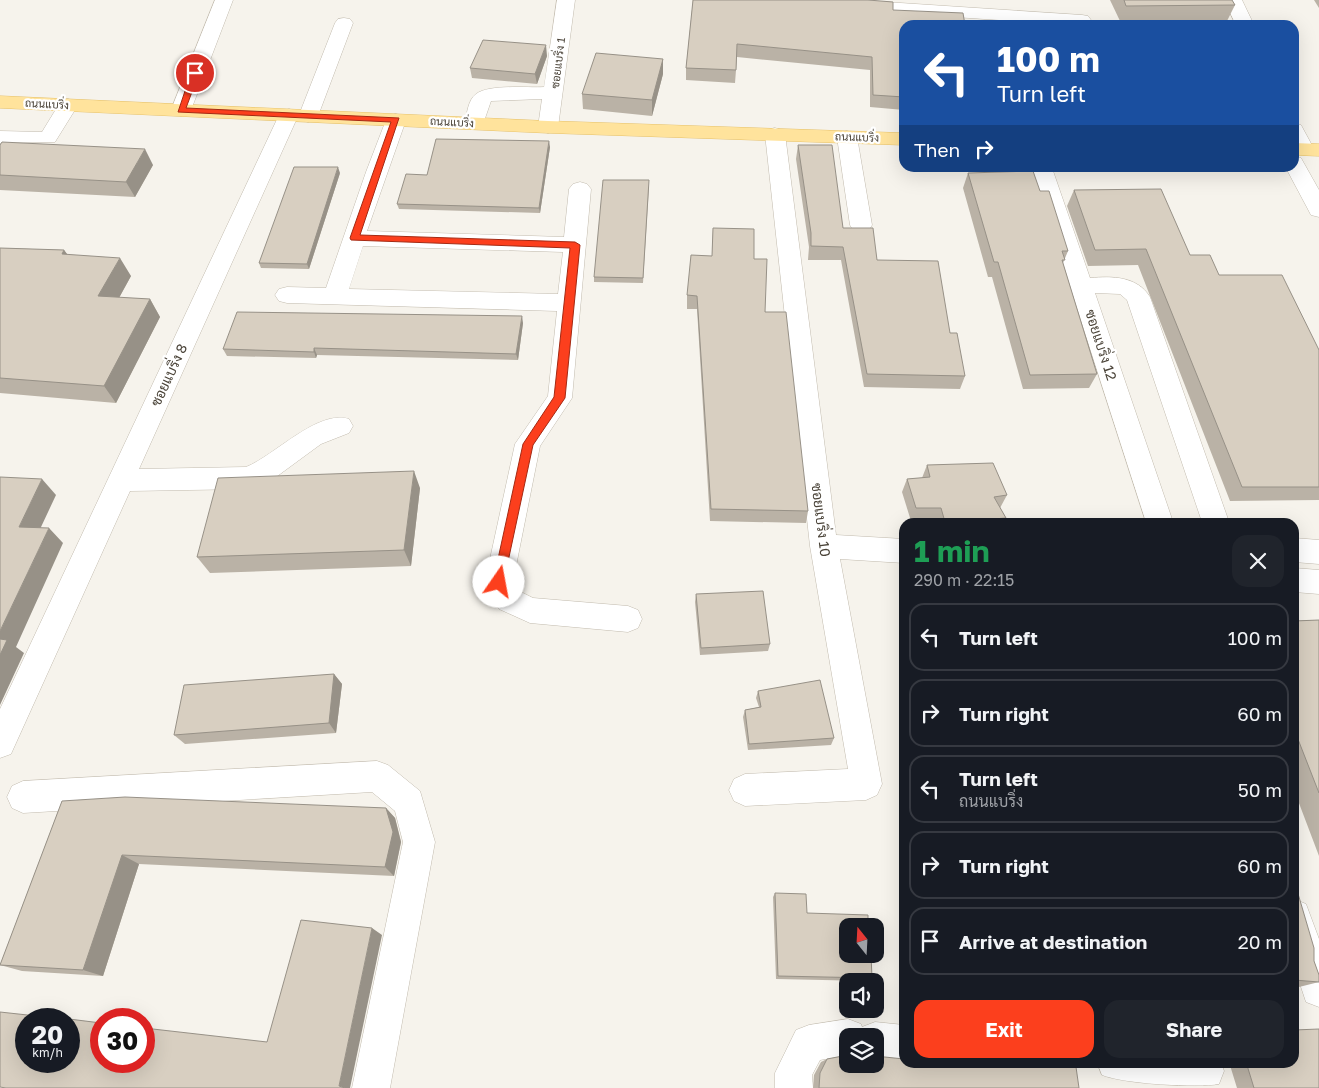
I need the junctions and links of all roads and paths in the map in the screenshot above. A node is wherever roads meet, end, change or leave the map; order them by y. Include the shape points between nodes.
1 (224, 0) edge
2 (566, 0) edge
3 (864, 0) edge
4 (1020, 0) edge
5 (1233, 0) edge
6 (1056, 20) edge
7 (1084, 20) edge
8 (1243, 20) edge
9 (344, 22) dead end
10 (554, 93) junction
11 (0, 102) edge
12 (68, 105) junction
13 (181, 110) junction
14 (298, 116) junction
15 (396, 120) junction
16 (475, 123) junction
17 (548, 126) junction
18 (774, 134) junction
19 (0, 137) edge
20 (847, 137) junction
21 (899, 139) edge
22 (1302, 153) edge
23 (1043, 172) edge
24 (580, 189) dead end
25 (1319, 210) edge
26 (861, 224) dead end
27 (355, 238) junction
28 (575, 245) junction
29 (1081, 286) junction
30 (287, 295) dead end
31 (335, 296) junction
32 (569, 303) junction
33 (340, 426) dead end
34 (121, 480) junction
35 (1158, 518) edge
36 (1215, 518) edge
37 (824, 546) junction
38 (1299, 550) edge
39 (899, 551) edge
40 (1319, 552) edge
41 (1299, 580) edge
42 (1319, 582) edge
43 (628, 619) dead end
44 (0, 743) edge
45 (745, 790) dead end
46 (23, 797) dead end
47 (1299, 931) edge
48 (1319, 989) edge
49 (839, 1038) edge
50 (884, 1041) edge
51 (899, 1042) edge
52 (1176, 1068) edge
53 (1206, 1071) dead end
54 (371, 1088) edge
55 (794, 1088) edge

1 - 13 street
2 - 10 street, ซอยแบริ่ง 1
3 - 6 street via 864,6
4 - 7 street via 1080,4
5 - 8 street
9 - 14 street, ซอยแบริ่ง 8
10 - 16 street via 484,97 479,103
10 - 17 street, ซอยแบริ่ง 1
11 - 12 main road, ถนนแบริ่ง
12 - 13 main road, ถนนแบริ่ง
12 - 19 street via 48,138
13 - 14 main road, ถนนแบริ่ง
14 - 15 main road, ถนนแบริ่ง
14 - 34 street, ซอยแบริ่ง 8
15 - 16 main road, ถนนแบริ่ง
15 - 27 street
16 - 17 main road, ถนนแบริ่ง
17 - 18 main road, ถนนแบริ่ง
18 - 20 main road, ถนนแบริ่ง
18 - 37 street, ซอยแบริ่ง 10
20 - 21 main road, ถนนแบริ่ง
20 - 26 street
22 - 25 street
23 - 29 street, ซอยแบริ่ง 12
24 - 28 street
27 - 28 street
27 - 31 street
28 - 32 street
29 - 35 street, ซอยแบริ่ง 12
29 - 36 street via 1123,286 1134,291
30 - 31 street
31 - 32 street
32 - 43 street via 560,398 528,444 499,582 509,600 530,610
33 - 34 street via 312,437 267,470 247,478
34 - 44 street, ซอยแบริ่ง 8
37 - 39 street
37 - 45 street, ซอยแบริ่ง 10 via 866,784
38 - 40 street
41 - 42 street
46 - 54 street via 377,776 409,802 419,842
47 - 48 street
49 - 55 street via 809,1043 793,1073
50 - 51 street
52 - 53 street

